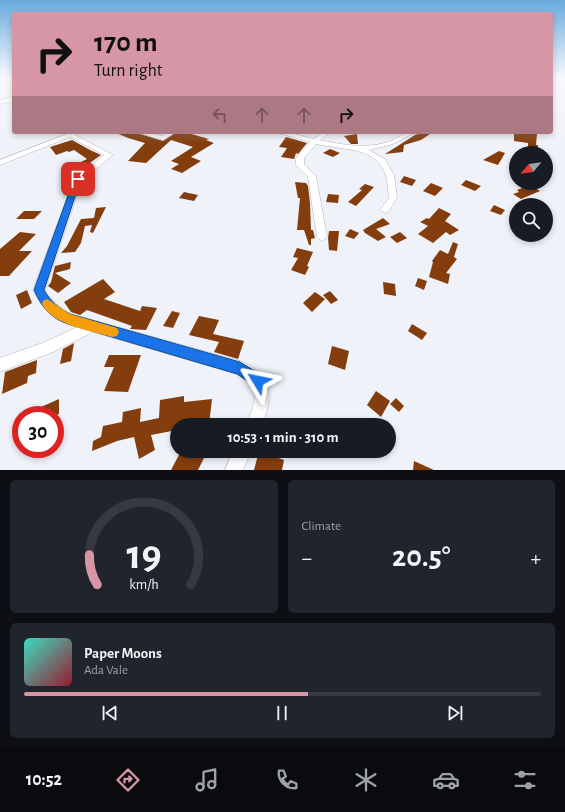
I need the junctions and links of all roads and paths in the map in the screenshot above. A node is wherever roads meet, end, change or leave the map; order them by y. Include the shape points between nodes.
1 (71, 134) edge
2 (75, 134) edge
3 (148, 134) edge
4 (170, 134) edge
5 (286, 134) edge
6 (325, 134) edge
7 (409, 134) edge
8 (315, 141) junction
9 (361, 148) junction
10 (0, 163) edge
11 (385, 210) dead end
12 (322, 236) dead end
13 (93, 326) junction
14 (0, 365) edge
15 (257, 418) edge
16 (239, 458) edge
17 (234, 470) edge

1 - 10 street
2 - 13 street via 109,155 78,179 39,290 53,310 68,319
3 - 4 street via 163,138
5 - 8 street
6 - 8 street
7 - 9 street via 390,143
8 - 9 street
8 - 12 street via 300,158 300,165 312,176
9 - 11 street via 381,159 390,175 393,198
13 - 14 street
13 - 15 street via 240,368 258,381 264,394
16 - 17 street

